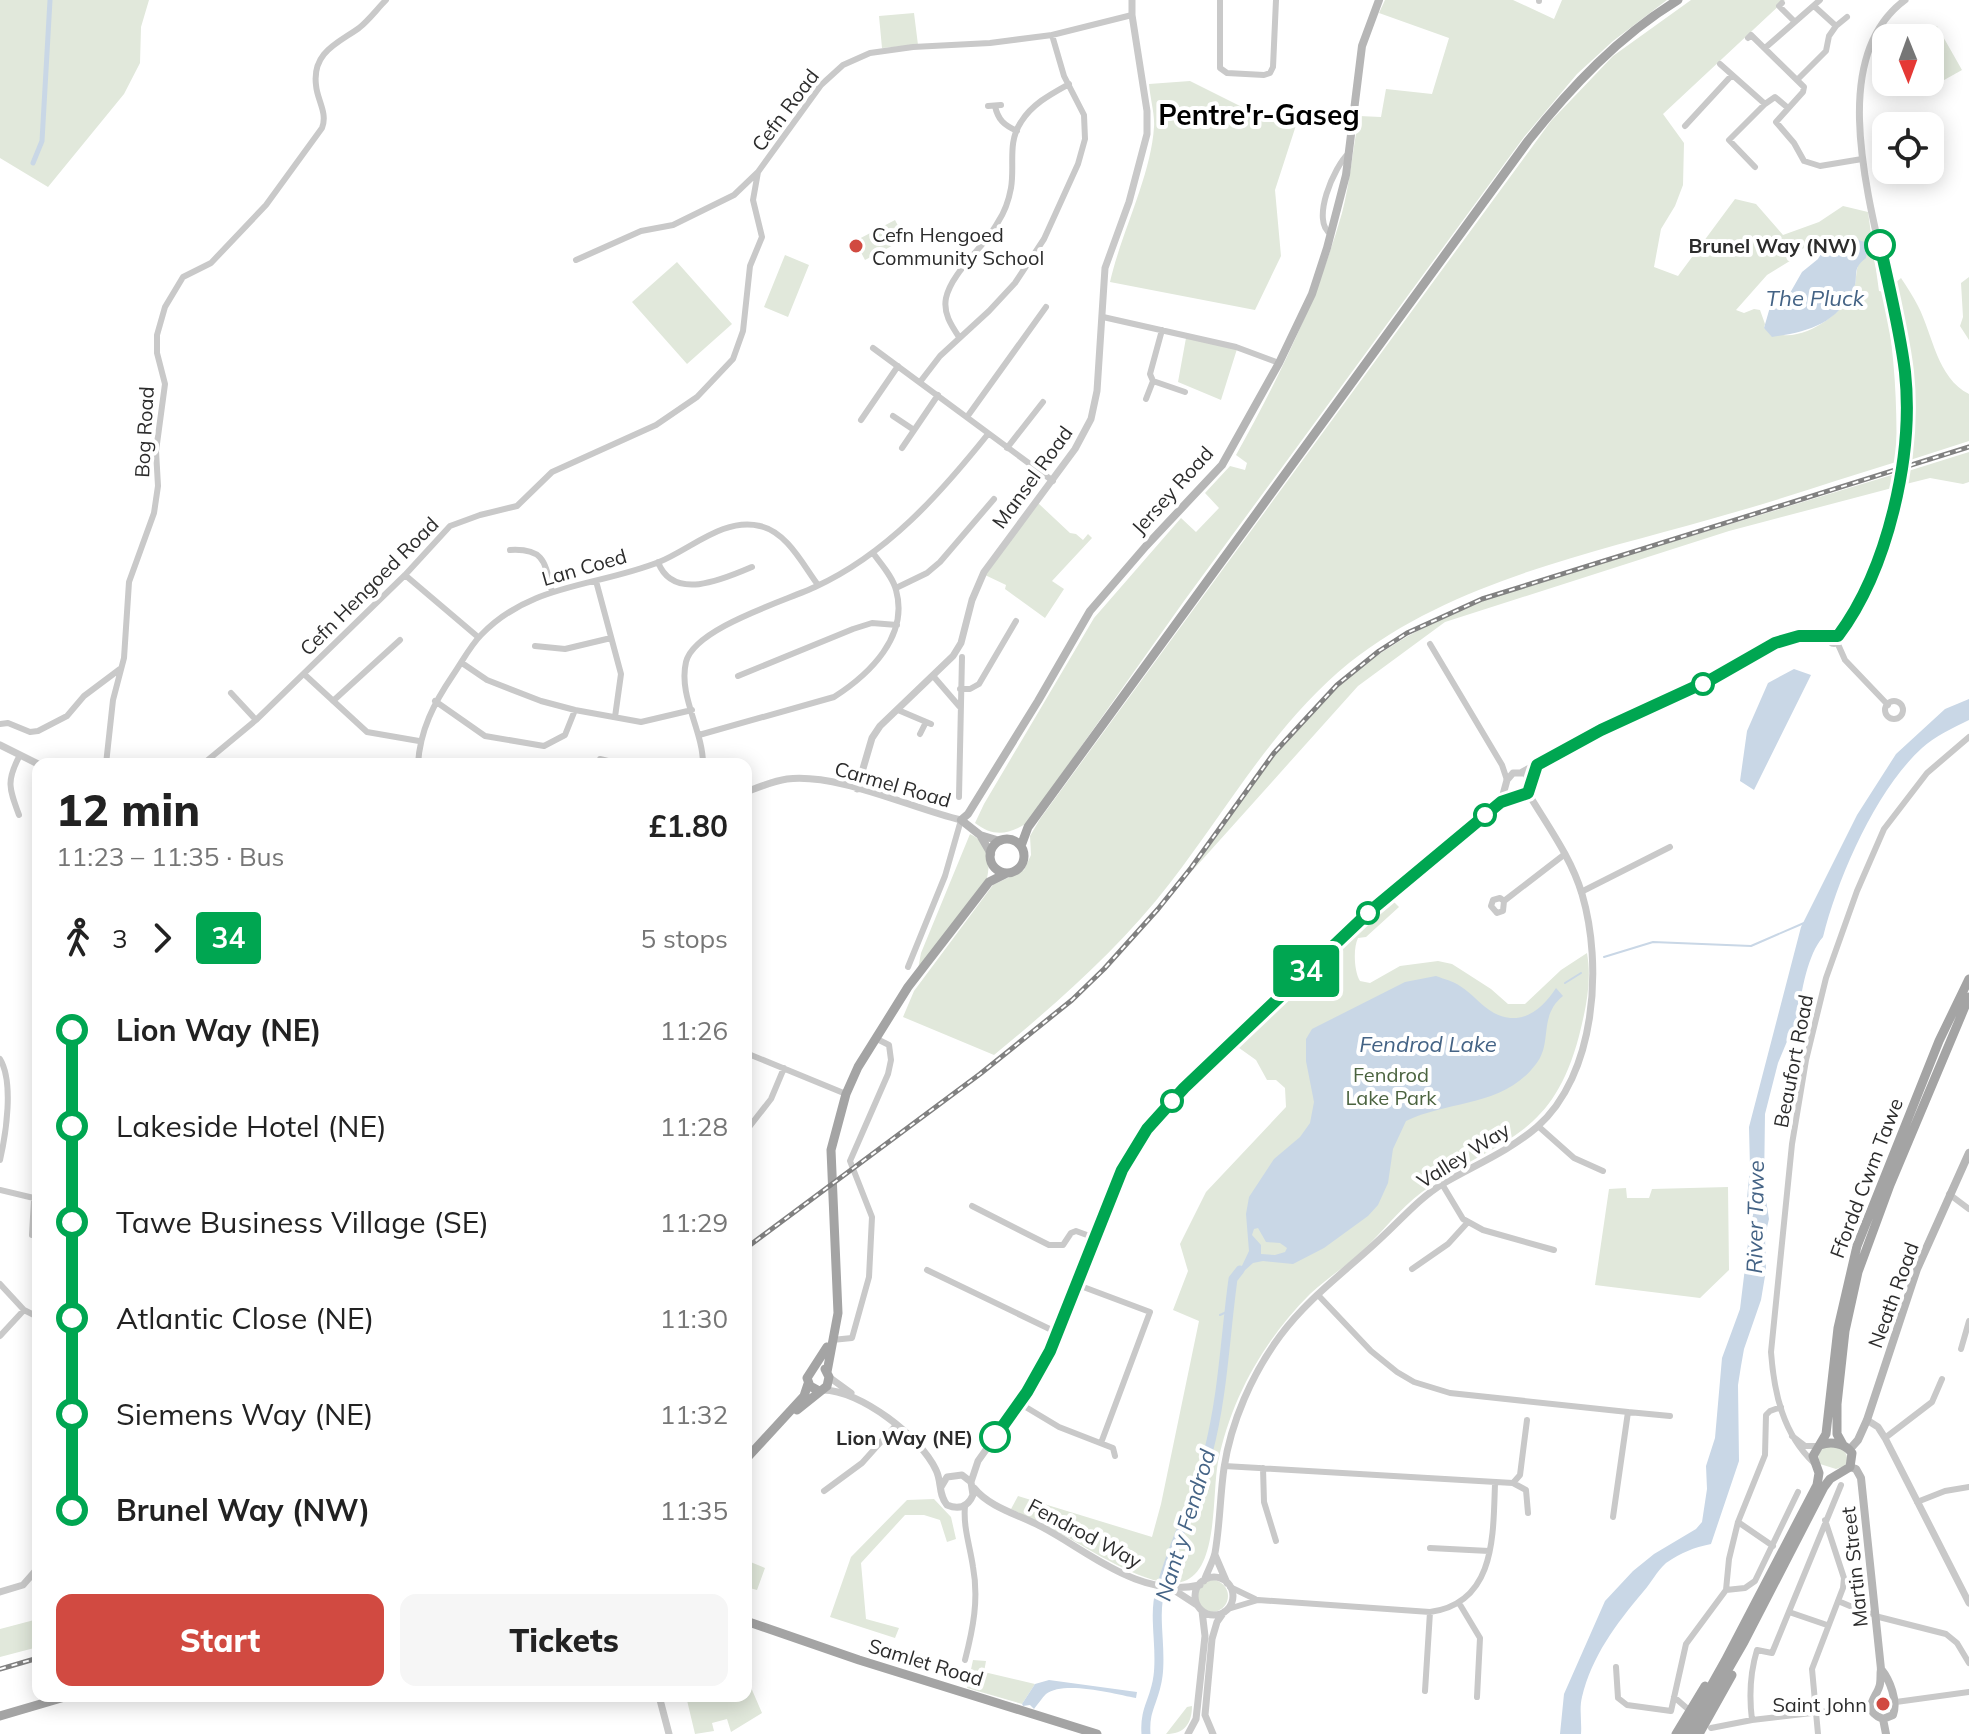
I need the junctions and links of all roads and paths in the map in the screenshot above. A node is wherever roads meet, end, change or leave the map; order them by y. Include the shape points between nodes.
1 (386, 0) edge
2 (1132, 0) edge
3 (1220, 0) edge
4 (1276, 0) edge
5 (1379, 0) edge
6 (1678, 0) edge
7 (1905, 0) edge
8 (1782, 3) dead end
9 (1817, 3) edge
10 (1132, 15) junction
11 (1847, 17) dead end
12 (1794, 21) junction
13 (1836, 26) junction
14 (1052, 35) junction
15 (1748, 38) dead end
16 (1765, 48) junction
17 (1720, 64) dead end
18 (1732, 75) junction
19 (1797, 80) junction
20 (1069, 84) junction
21 (1765, 104) junction
22 (995, 106) dead end
23 (1788, 108) junction
24 (1685, 126) dead end
25 (1017, 131) junction
26 (1350, 153) junction
27 (1862, 159) junction
28 (1755, 167) dead end
29 (758, 172) junction
30 (1331, 234) junction
31 (576, 260) dead end
32 (1046, 307) dead end
33 (1103, 317) junction
34 (1162, 330) junction
35 (959, 337) junction
36 (873, 348) dead end
37 (1279, 363) junction
38 (898, 366) junction
39 (1153, 381) junction
40 (920, 382) junction
41 (1185, 392) dead end
42 (938, 395) junction
43 (1146, 399) dead end
44 (1043, 402) dead end
45 (893, 416) dead end
46 (967, 417) junction
47 (861, 420) dead end
48 (914, 430) junction
49 (988, 434) junction
50 (902, 448) dead end
51 (1007, 448) junction
52 (1053, 481) junction
53 (994, 499) dead end
54 (510, 550) dead end
55 (873, 553) junction
56 (658, 562) junction
57 (752, 567) dead end
58 (405, 575) junction
59 (596, 581) junction
60 (818, 585) junction
61 (896, 588) junction
62 (552, 592) junction
63 (1016, 621) dead end
64 (897, 625) junction
65 (478, 637) junction
66 (611, 638) junction
67 (1835, 638) junction
68 (400, 640) dead end
69 (1430, 644) dead end
70 (535, 646) dead end
71 (962, 657) dead end
72 (462, 663) junction
73 (121, 668) junction
74 (304, 674) junction
75 (738, 676) dead end
76 (934, 677) junction
77 (960, 689) junction
78 (231, 693) dead end
79 (333, 701) junction
80 (435, 701) junction
81 (1888, 705) dead end
82 (959, 706) junction
83 (575, 710) junction
84 (692, 710) junction
85 (898, 710) junction
86 (615, 717) junction
87 (256, 720) junction
88 (0, 724) edge
89 (920, 734) dead end
90 (699, 735) junction
91 (1969, 737) edge
92 (419, 741) junction
93 (0, 745) edge
94 (20, 755) junction
95 (106, 758) edge
96 (210, 758) edge
97 (418, 758) edge
98 (702, 758) edge
99 (32, 761) edge
100 (1502, 765) junction
101 (1537, 765) junction
102 (1519, 772) junction
103 (1506, 782) junction
104 (1531, 782) junction
105 (857, 789) junction
106 (752, 790) edge
107 (10, 791) junction
108 (1528, 793) junction
109 (0, 794) edge
110 (1516, 796) junction
111 (959, 797) dead end
112 (1501, 802) junction
113 (19, 815) dead end
114 (961, 820) junction
115 (1028, 827) junction
116 (980, 835) junction
117 (1011, 839) junction
118 (1000, 841) junction
119 (1021, 846) junction
120 (1670, 847) dead end
121 (1565, 854) junction
122 (992, 859) junction
123 (1007, 873) junction
124 (989, 882) junction
125 (1581, 892) junction
126 (1504, 901) dead end
127 (908, 967) dead end
128 (1969, 979) edge
129 (1969, 997) edge
130 (875, 1038) junction
131 (752, 1055) edge
132 (0, 1059) edge
133 (784, 1068) junction
134 (846, 1094) junction
135 (752, 1123) edge
136 (1538, 1126) junction
137 (2, 1142) edge
138 (1969, 1153) edge
139 (0, 1160) edge
140 (1603, 1171) dead end
141 (1442, 1184) junction
142 (0, 1190) edge
143 (1949, 1194) junction
144 (32, 1198) edge
145 (972, 1206) dead end
146 (1969, 1209) edge
147 (1468, 1222) junction
148 (1095, 1238) junction
149 (1554, 1250) dead end
150 (1412, 1269) dead end
151 (927, 1270) dead end
152 (0, 1284) edge
153 (1078, 1285) junction
154 (1318, 1295) junction
155 (24, 1310) junction
156 (32, 1314) edge
157 (1969, 1321) edge
158 (1058, 1333) junction
159 (0, 1336) edge
160 (832, 1340) junction
161 (1961, 1349) dead end
162 (814, 1369) junction
163 (828, 1374) junction
164 (1942, 1379) dead end
165 (808, 1384) junction
166 (820, 1390) junction
167 (1019, 1403) junction
168 (866, 1404) junction
169 (1781, 1407) junction
170 (1628, 1412) junction
171 (1670, 1416) dead end
172 (1527, 1420) dead end
173 (1867, 1420) junction
174 (783, 1421) junction
175 (896, 1425) junction
176 (1790, 1434) junction
177 (1885, 1438) junction
178 (1101, 1443) junction
179 (1819, 1446) junction
180 (1846, 1447) junction
181 (752, 1453) edge
182 (1115, 1456) dead end
183 (978, 1461) junction
184 (1815, 1464) junction
185 (1224, 1466) junction
186 (1850, 1467) junction
187 (1263, 1468) junction
188 (936, 1470) junction
189 (1838, 1473) junction
190 (954, 1475) junction
191 (1513, 1483) junction
192 (1495, 1484) junction
193 (972, 1485) junction
194 (1841, 1485) dead end
195 (941, 1487) junction
196 (1969, 1487) edge
197 (824, 1491) dead end
198 (1798, 1492) dead end
199 (987, 1501) junction
200 (1917, 1502) junction
201 (966, 1505) junction
202 (951, 1506) junction
203 (1528, 1513) dead end
204 (1613, 1517) dead end
205 (1825, 1520) junction
206 (963, 1522) junction
207 (1738, 1522) junction
208 (1276, 1541) dead end
209 (1773, 1546) junction
210 (1430, 1548) dead end
211 (1489, 1551) junction
212 (1215, 1555) junction
213 (32, 1575) edge
214 (1202, 1583) junction
215 (1229, 1585) junction
216 (1169, 1587) junction
217 (1726, 1590) junction
218 (0, 1592) edge
219 (1258, 1600) junction
220 (1838, 1601) junction
221 (1459, 1603) junction
222 (1969, 1603) edge
223 (1200, 1608) junction
224 (1226, 1611) junction
225 (1430, 1612) junction
226 (1789, 1612) junction
227 (1875, 1615) junction
228 (752, 1623) edge
229 (1827, 1625) junction
230 (1741, 1639) junction
231 (965, 1660) dead end
232 (1969, 1663) edge
233 (1616, 1667) dead end
234 (1885, 1688) junction
235 (1425, 1691) dead end
236 (1969, 1692) edge
237 (1477, 1697) dead end
238 (1674, 1697) junction
239 (48, 1702) edge
240 (661, 1702) edge
241 (1896, 1702) junction
242 (1871, 1706) junction
243 (1689, 1710) junction
244 (1815, 1713) junction
245 (0, 1716) edge
246 (1883, 1719) junction
247 (1752, 1720) junction
248 (1711, 1728) dead end
249 (669, 1734) edge
250 (1097, 1734) edge
251 (1188, 1734) edge
252 (1213, 1734) edge
253 (1676, 1734) edge
254 (1684, 1734) edge
255 (1691, 1734) edge
256 (1699, 1734) edge
257 (1818, 1734) edge
258 (1886, 1734) edge

1 - 73 street, Bog Road via 363,25 323,54 315,82 322,128 266,205 211,263 183,277 165,307 157,335 165,384 156,451 158,486 129,582
2 - 10 street, Mansel Road
3 - 4 street via 1220,68 1264,75 1273,67
5 - 26 main road, Jersey Road via 1362,46
6 - 115 main road via 1613,49 1556,106
7 - 27 street via 1883,21 1866,56 1859,109
8 - 12 street via 1779,6
9 - 12 street
9 - 13 street
10 - 14 street, Cefn Road
10 - 33 street, Mansel Road via 1147,134 1105,268
11 - 13 street
12 - 16 street
13 - 19 street via 1826,51
14 - 20 street
14 - 29 street, Cefn Road via 870,53 843,65 821,85
15 - 16 street via 1751,35
16 - 19 street
17 - 18 street
18 - 21 street
18 - 24 street
19 - 23 street via 1804,89
20 - 25 street via 1029,111
20 - 35 street via 1085,122 1078,164 1044,239 1015,283
21 - 23 street via 1775,97
21 - 28 street via 1729,140
22 - 25 street via 1003,124
23 - 27 street via 1776,122 1807,164
25 - 35 street via 1011,188 999,221 945,299 949,322
26 - 30 main road, Jersey Road
26 - 30 street via 1328,188 1322,226
27 - 67 street via 1901,344 1904,434 1897,492 1882,546 1856,609
29 - 31 street, Cefn Road via 734,195 701,212
29 - 58 street, Cefn Hengoed Road via 753,200 762,237 750,266 743,331 733,359 697,397 656,425 552,472 517,506 450,526
30 - 37 main road, Jersey Road via 1312,294
32 - 46 street
33 - 34 street
33 - 52 street, Mansel Road via 1091,419
34 - 37 street
34 - 39 street via 1150,374
35 - 40 street
36 - 38 street
37 - 114 main road, Jersey Road via 1222,465 1090,611
38 - 40 street
38 - 47 street
39 - 41 street
39 - 43 street
40 - 42 street
42 - 46 street
42 - 48 street
44 - 51 street
45 - 48 street
46 - 49 street
48 - 50 street
49 - 51 street
49 - 55 street via 910,521
51 - 52 street
52 - 76 street, Mansel Road via 991,560 972,600 961,643
53 - 61 street via 940,562
54 - 62 street via 537,554
55 - 60 street
55 - 61 street
56 - 57 street via 668,578 686,585
56 - 59 street, Lan Coed
56 - 60 street, Lan Coed via 729,527 758,525 789,544
58 - 65 street
58 - 74 street, Cefn Hengoed Road
59 - 62 street, Lan Coed
59 - 66 street
60 - 84 street via 702,638 686,660
61 - 64 street
62 - 65 street, Lan Coed via 505,612
63 - 77 street via 979,684
64 - 75 street via 862,626
64 - 90 street via 882,656 834,697
65 - 72 street, Lan Coed
66 - 70 street via 565,649
66 - 86 street via 621,674
67 - 81 street via 1845,660
67 - 101 street via 1799,636 1775,643
68 - 79 street
69 - 100 street
71 - 77 street
72 - 80 street, Lan Coed
72 - 83 street via 487,680
73 - 88 street via 67,716 38,731
73 - 95 street, Bog Road
74 - 79 street
74 - 87 street, Cefn Hengoed Road
76 - 82 street
76 - 85 street, Mansel Road
77 - 82 street
78 - 87 street
79 - 92 street via 367,732
80 - 83 street via 485,736 544,746 565,735
80 - 92 street, Lan Coed
82 - 111 street
83 - 86 street
84 - 86 street via 649,722
84 - 90 street
85 - 89 street via 928,723
85 - 105 street, Mansel Road via 872,738
87 - 96 street, Cefn Hengoed Road
90 - 98 street
91 - 169 street, Beaufort Road via 1927,773 1884,829 1826,978 1793,1137 1772,1324 1772,1366
92 - 97 street, Lan Coed
93 - 94 street
94 - 99 street
94 - 107 street via 9,777
100 - 102 street
100 - 103 street
101 - 102 street
101 - 104 street
102 - 103 street
102 - 104 street
103 - 110 street
103 - 112 street
104 - 108 street
105 - 106 street, Carmel Road via 787,779
105 - 114 street, Carmel Road
107 - 109 street
107 - 113 street
108 - 110 street
108 - 121 street, Valley Way
110 - 112 street
112 - 148 street via 1358,921 1184,1088 1136,1145
114 - 116 main road, Carmel Road
114 - 127 street, Jersey Road
115 - 117 main road
115 - 119 main road
116 - 118 main road, Carmel Road
116 - 122 main road, Carmel Road
117 - 118 main road
117 - 119 main road
118 - 122 main road
119 - 123 main road via 1021,866
120 - 125 street
121 - 125 street, Valley Way
121 - 126 street
122 - 123 main road
122 - 124 main road
123 - 124 main road
124 - 130 main road
125 - 136 street, Valley Way via 1593,950 1593,990 1574,1073
128 - 179 main road, Ffordd Cwm Tawe via 1857,1246 1843,1299 1826,1434
129 - 180 main road, Ffordd Cwm Tawe via 1858,1272 1837,1404 1837,1434
130 - 134 main road
130 - 160 street via 889,1045 891,1060 850,1161 872,1217 869,1277 852,1338
131 - 133 street
132 - 137 street via 7,1087
133 - 134 street
133 - 135 street via 771,1099
134 - 160 main road via 831,1150 837,1295
136 - 140 street via 1574,1158
136 - 141 street, Valley Way
137 - 139 street
138 - 143 main road, Neath Road
141 - 147 street
141 - 154 street, Valley Way
142 - 144 street
143 - 146 street
143 - 173 main road, Neath Road via 1917,1269
145 - 148 street via 1049,1245 1063,1245 1076,1231
147 - 149 street
147 - 150 street
148 - 153 street
151 - 158 street
152 - 155 street
153 - 158 street
153 - 178 street via 1150,1312
154 - 170 street via 1378,1357 1414,1382 1450,1393
154 - 185 street, Valley Way via 1279,1338 1256,1375
155 - 156 street
155 - 159 street
157 - 161 street
158 - 167 street
160 - 162 main road
160 - 163 main road
162 - 163 main road
162 - 165 main road
163 - 166 main road via 829,1383
163 - 168 street
164 - 177 street via 1936,1398
165 - 166 main road
165 - 174 main road
166 - 168 street
166 - 174 main road
167 - 178 street via 1059,1427
167 - 183 street
168 - 175 street
169 - 176 street, Beaufort Road
169 - 207 street via 1766,1415 1765,1455
170 - 171 street
170 - 204 street
172 - 191 street via 1520,1475
173 - 177 street
173 - 180 main road, Neath Road via 1858,1440
174 - 181 main road
175 - 188 street
175 - 197 street via 862,1463
176 - 179 street via 1805,1446
176 - 184 street, Beaufort Road
177 - 200 street
178 - 182 street via 1113,1448
179 - 180 main road
179 - 184 main road
180 - 186 main road
183 - 190 street
183 - 193 street
184 - 189 main road
184 - 230 main road via 1817,1485
185 - 187 street
185 - 212 street, Valley Way
186 - 189 main road
186 - 227 main road, Martin Street via 1861,1478
187 - 192 street
187 - 208 street via 1264,1502
188 - 190 street
188 - 195 street
189 - 230 main road via 1824,1487
190 - 193 street
190 - 195 street
191 - 192 street
191 - 203 street via 1526,1490
192 - 211 street
193 - 199 street, Fendrod Way
193 - 201 street
194 - 205 street
195 - 202 street via 942,1499
196 - 200 street
198 - 209 street
199 - 201 street
199 - 216 street, Fendrod Way via 1131,1577
200 - 222 street
201 - 202 street
201 - 206 street
202 - 206 street
205 - 220 street via 1844,1578
205 - 226 street
206 - 231 street via 976,1596
207 - 209 street
207 - 217 street
209 - 217 street via 1755,1581
210 - 211 street
211 - 221 street via 1475,1588
212 - 214 street, Valley Way
212 - 215 street, Valley Way
213 - 218 street via 23,1585
214 - 215 street via 1214,1578
214 - 216 street, Fendrod Way
214 - 223 street via 1196,1593
215 - 219 street
215 - 224 street via 1233,1598
216 - 223 street, Fendrod Way
217 - 238 street via 1686,1644
219 - 224 street
219 - 225 street
220 - 227 street
220 - 229 street
221 - 225 street
221 - 237 street via 1480,1638
223 - 224 street via 1215,1615
223 - 251 street via 1205,1636 1196,1719
224 - 252 street via 1212,1639 1205,1715
225 - 235 street
226 - 229 street
226 - 247 street via 1772,1653 1757,1650 1749,1699
227 - 232 street via 1946,1634
227 - 234 main road, Martin Street
228 - 250 main road, Samlet Road
229 - 244 street via 1812,1669
230 - 243 main road
230 - 254 main road
230 - 255 main road
230 - 256 main road via 1737,1665
233 - 238 street via 1618,1698 1627,1705 1671,1711
234 - 241 main road
234 - 242 main road via 1871,1699
236 - 241 street
238 - 243 street
239 - 245 main road
240 - 249 street
241 - 246 main road via 1893,1715
242 - 244 street
242 - 246 main road
243 - 253 main road
244 - 247 street
244 - 257 street
246 - 258 main road
247 - 248 street

